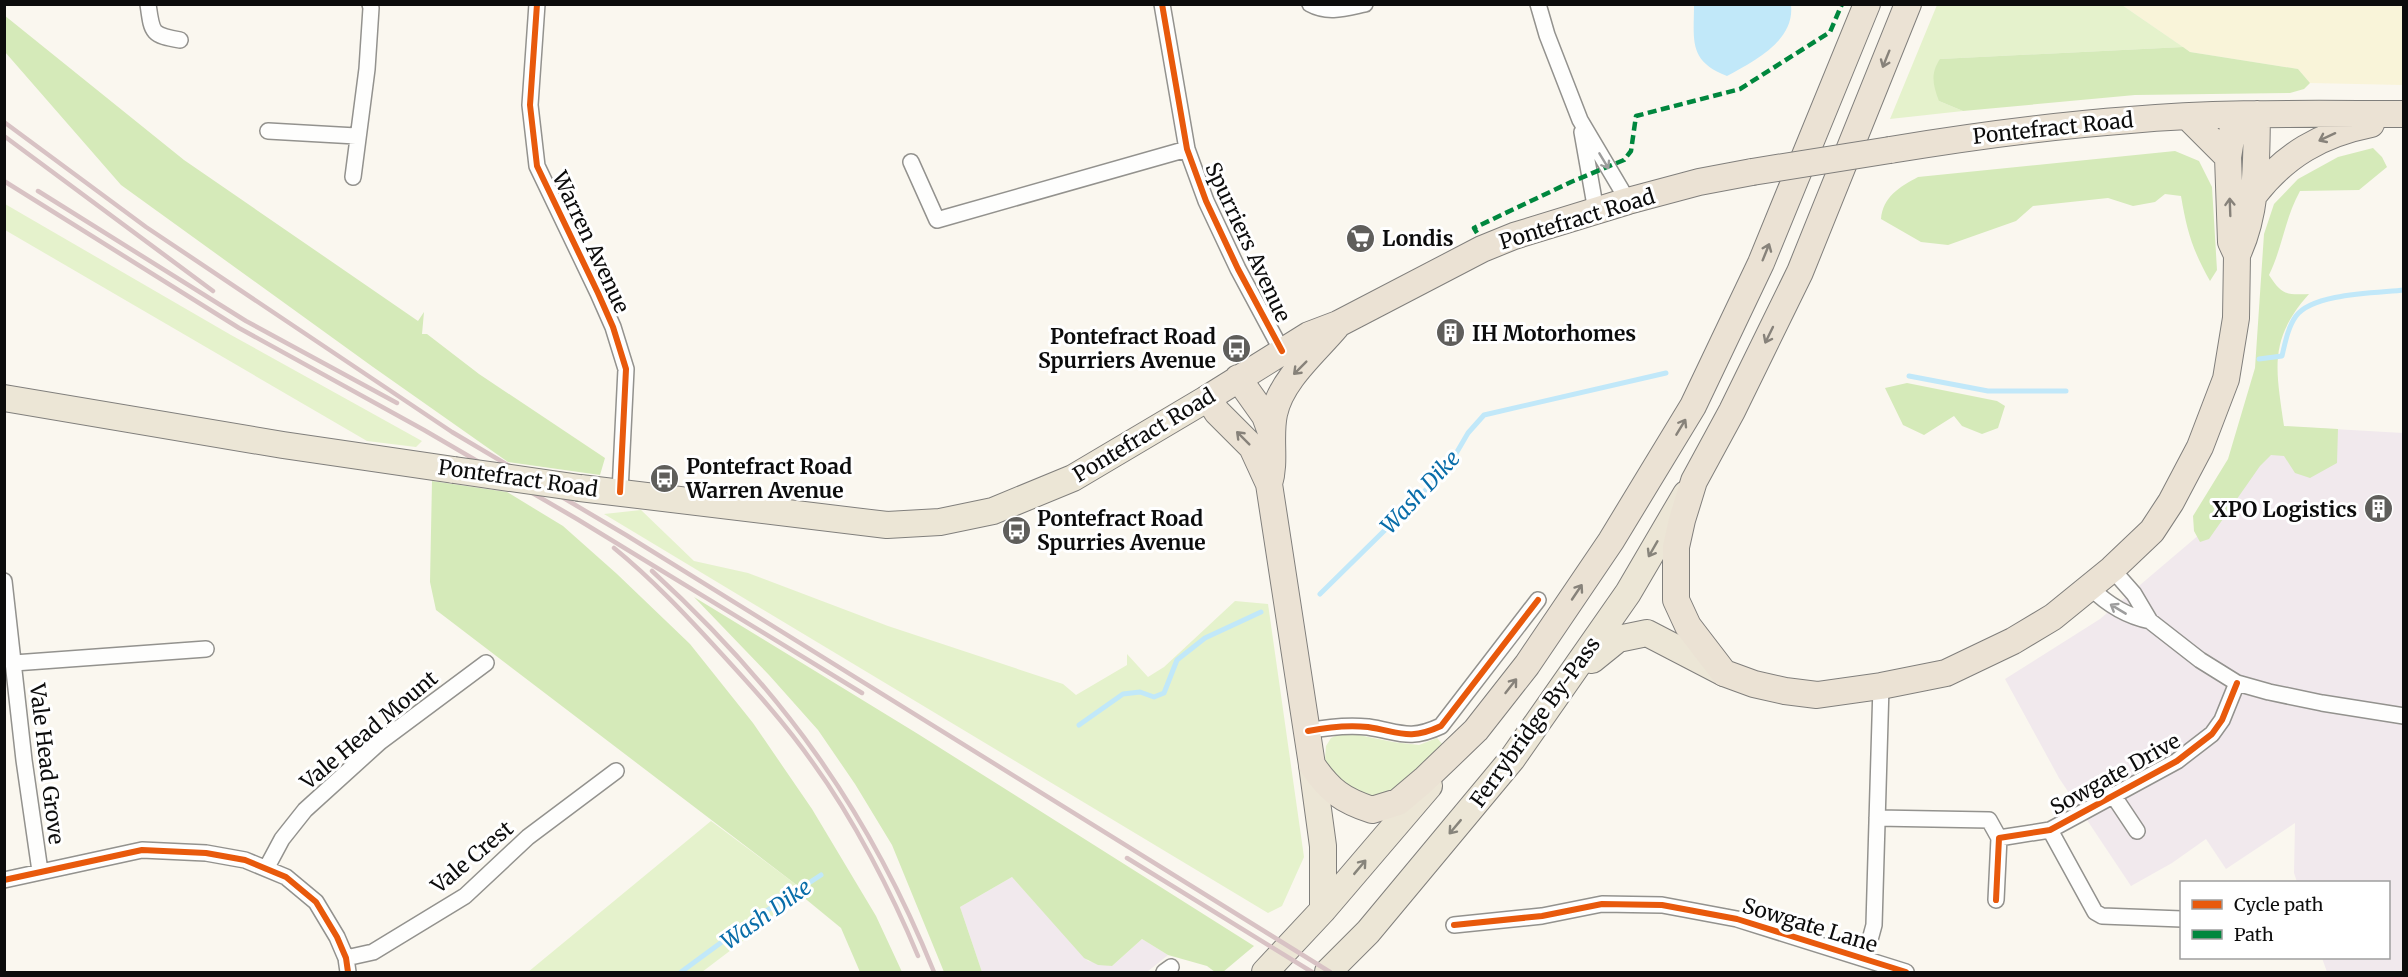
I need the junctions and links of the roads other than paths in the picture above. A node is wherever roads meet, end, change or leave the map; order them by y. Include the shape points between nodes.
1 (148, 4) edge
2 (369, 4) edge
3 (537, 4) edge
4 (1162, 4) edge
5 (1310, 4) edge
6 (1365, 4) edge
7 (1538, 4) edge
8 (1867, 4) edge
9 (1908, 4) edge
10 (180, 40) dead end
11 (2247, 114) junction
12 (2403, 116) edge
13 (2188, 117) junction
14 (1580, 120) junction
15 (268, 131) dead end
16 (356, 136) junction
17 (1187, 149) junction
18 (2228, 157) junction
19 (911, 162) dead end
20 (353, 177) dead end
21 (2254, 195) junction
22 (1628, 201) junction
23 (1596, 211) junction
24 (2236, 255) junction
25 (1338, 324) junction
26 (1282, 351) junction
27 (1238, 378) junction
28 (4, 398) edge
29 (1208, 398) junction
30 (1272, 435) junction
31 (1694, 481) junction
32 (1269, 484) junction
33 (620, 492) junction
34 (2112, 569) junction
35 (4, 581) edge
36 (2091, 588) junction
37 (1538, 600) dead end
38 (2150, 621) junction
39 (206, 648) dead end
40 (14, 663) junction
41 (486, 663) dead end
42 (1724, 673) junction
43 (1569, 680) junction
44 (2237, 683) junction
45 (1881, 686) junction
46 (2403, 716) edge
47 (1308, 730) junction
48 (1476, 730) junction
49 (1312, 765) junction
50 (616, 771) dead end
51 (2113, 795) junction
52 (1877, 818) junction
53 (2049, 830) junction
54 (2138, 831) dead end
55 (1999, 838) junction
56 (267, 867) junction
57 (40, 871) junction
58 (4, 880) edge
59 (1996, 900) dead end
60 (1323, 910) junction
61 (2180, 919) edge
62 (1454, 925) dead end
63 (1865, 958) junction
64 (347, 965) edge
65 (1264, 972) edge
66 (1329, 972) edge
67 (1906, 972) edge

1 - 10 street via 152,30 157,36
2 - 16 street via 367,69
3 - 33 street, Warren Avenue via 530,105 537,166 613,327 626,369
4 - 17 street, Spurriers Avenue
5 - 6 street via 1319,9 1338,10
7 - 14 street
48 -> 8 highway via 1527,665 1611,542 1694,406 1761,263
9 -> 31 highway via 1800,272
11 - 12 highway, Pontefract Road
11 - 13 highway, Pontefract Road
11 - 18 highway
11 - 21 highway
12 -> 21 highway via 2346,129 2314,142 2278,166
13 - 18 highway
13 - 22 highway, Pontefract Road, bridge via 1978,136 1752,172
14 -> 22 street
14 - 23 street
15 - 16 street
16 - 20 street
17 - 19 street, Spurriers Avenue via 937,220
17 - 26 street, Spurriers Avenue via 1210,210
24 -> 18 highway via 2231,242
21 - 24 highway via 2243,243
22 - 23 highway, Pontefract Road
23 - 25 highway, Pontefract Road via 1482,249
24 - 34 highway via 2236,318 2226,379 2200,447 2152,531
25 - 26 highway, Pontefract Road
25 -> 30 highway via 1291,377 1277,405
26 - 27 highway, Pontefract Road
27 - 29 highway, Pontefract Road
27 - 30 highway via 1265,416
28 - 33 main road, Pontefract Road, bridge via 283,445
32 -> 29 highway via 1252,447
29 - 33 main road, Pontefract Road via 1073,478 993,511 940,522 887,525
30 - 32 highway via 1274,469
31 - 42 highway via 1676,547 1676,600 1688,626
31 -> 43 main road, Ferrybridge By-Pass via 1628,593
32 - 47 highway
34 - 36 highway
34 - 38 street via 2134,594
35 - 40 street, Vale Head Grove
38 -> 36 street via 2131,617
36 - 45 highway via 2053,617 2004,646 1946,673
37 - 47 street via 1441,726 1406,735 1368,727
38 - 44 street
39 - 40 street, Vale Head Grove
40 - 57 street, Vale Head Grove
41 - 56 street, Vale Head Mount via 381,742 305,810 282,839
42 - 43 main road via 1647,633 1618,639
42 - 45 highway via 1776,689 1817,695
43 -> 66 main road, Ferrybridge By-Pass via 1512,759 1368,932
44 - 46 street via 2322,703
44 - 51 street, Sowgate Drive via 2212,735 2177,761
45 - 52 street, Sowgate Lane
47 - 49 highway
48 - 49 highway via 1398,802 1372,810 1339,796
60 -> 48 main road, Ferrybridge By-Pass
49 - 60 main road via 1323,846
50 - 64 street, Vale Crest via 528,837 465,896
51 - 53 street, Sowgate Drive
51 - 54 street
52 - 55 street via 1989,820
52 - 63 street, Sowgate Lane via 1874,925
53 - 55 street, Sowgate Drive
53 - 61 street via 2095,912 2102,916
55 - 59 street
56 - 57 street via 206,853 142,850
56 - 64 street via 316,902 337,937
57 - 58 street
60 - 65 main road, Ferrybridge By-Pass
62 - 63 street, Sowgate Lane via 1542,916 1602,904 1662,905 1737,918
63 - 67 street, Sowgate Lane

